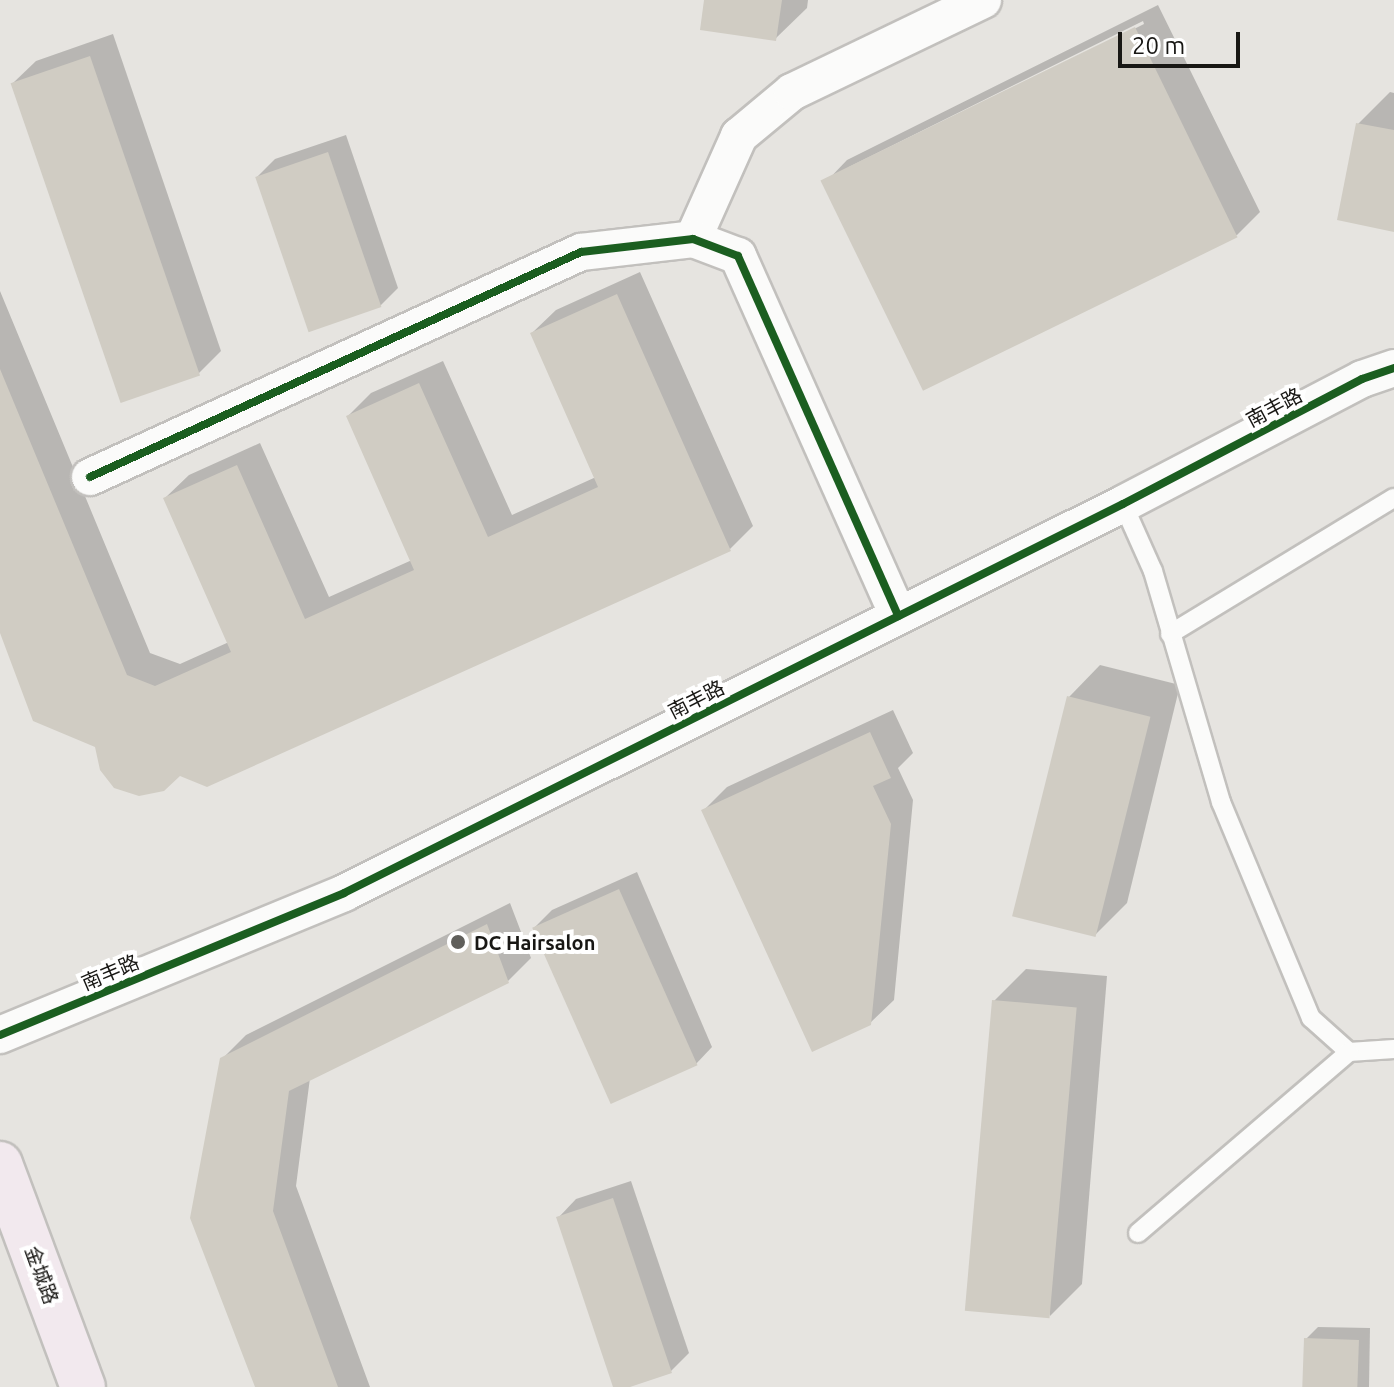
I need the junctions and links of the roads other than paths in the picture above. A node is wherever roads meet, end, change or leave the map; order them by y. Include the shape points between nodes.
1 (983, 0) edge
2 (693, 239) junction
3 (1394, 368) edge
4 (90, 477) dead end
5 (1394, 498) edge
6 (1123, 504) junction
7 (898, 616) junction
8 (1170, 634) junction
9 (0, 1035) edge
10 (1394, 1049) edge
11 (1349, 1052) junction
12 (0, 1164) edge
13 (1138, 1233) dead end
14 (83, 1387) edge

1 - 2 street via 792,92 739,136
2 - 4 street via 581,252
2 - 7 street via 738,256
3 - 6 street, 南丰路 via 1362,379
5 - 8 lane
6 - 7 street, 南丰路
6 - 8 lane via 1153,571
7 - 9 street, 南丰路 via 344,893
8 - 11 lane via 1221,802 1311,1018
10 - 11 lane
11 - 13 lane
12 - 14 main road, 金城路

